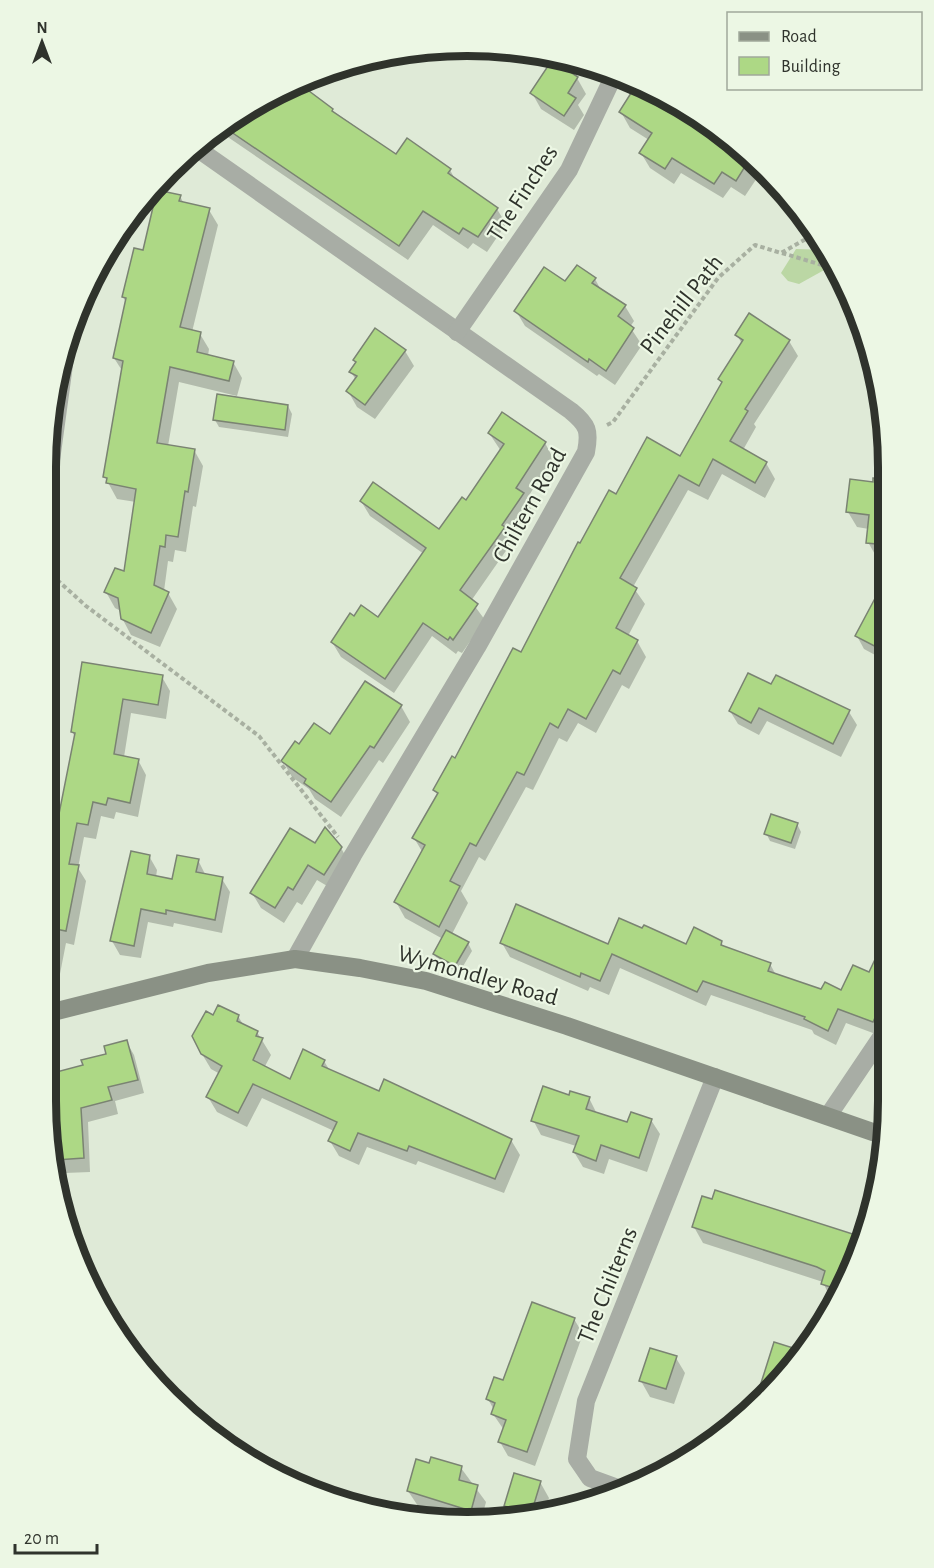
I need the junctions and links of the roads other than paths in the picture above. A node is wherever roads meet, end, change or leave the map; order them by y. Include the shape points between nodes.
1 (611, 82) edge
2 (203, 152) edge
3 (457, 332) junction
4 (295, 959) junction
5 (56, 1011) edge
6 (878, 1041) edge
7 (715, 1077) junction
8 (828, 1116) junction
9 (877, 1134) edge
10 (612, 1486) edge

1 - 3 street, The Finches via 569,170
2 - 3 street, Chiltern Road
3 - 4 street, Chiltern Road via 585,422 590,433 586,452
4 - 5 street, Wymondley Road via 208,973
4 - 7 street, Wymondley Road via 426,981
6 - 8 street
7 - 8 street, Wymondley Road
7 - 10 street, The Chilterns via 586,1401 577,1459 590,1478
8 - 9 street, Wymondley Road

